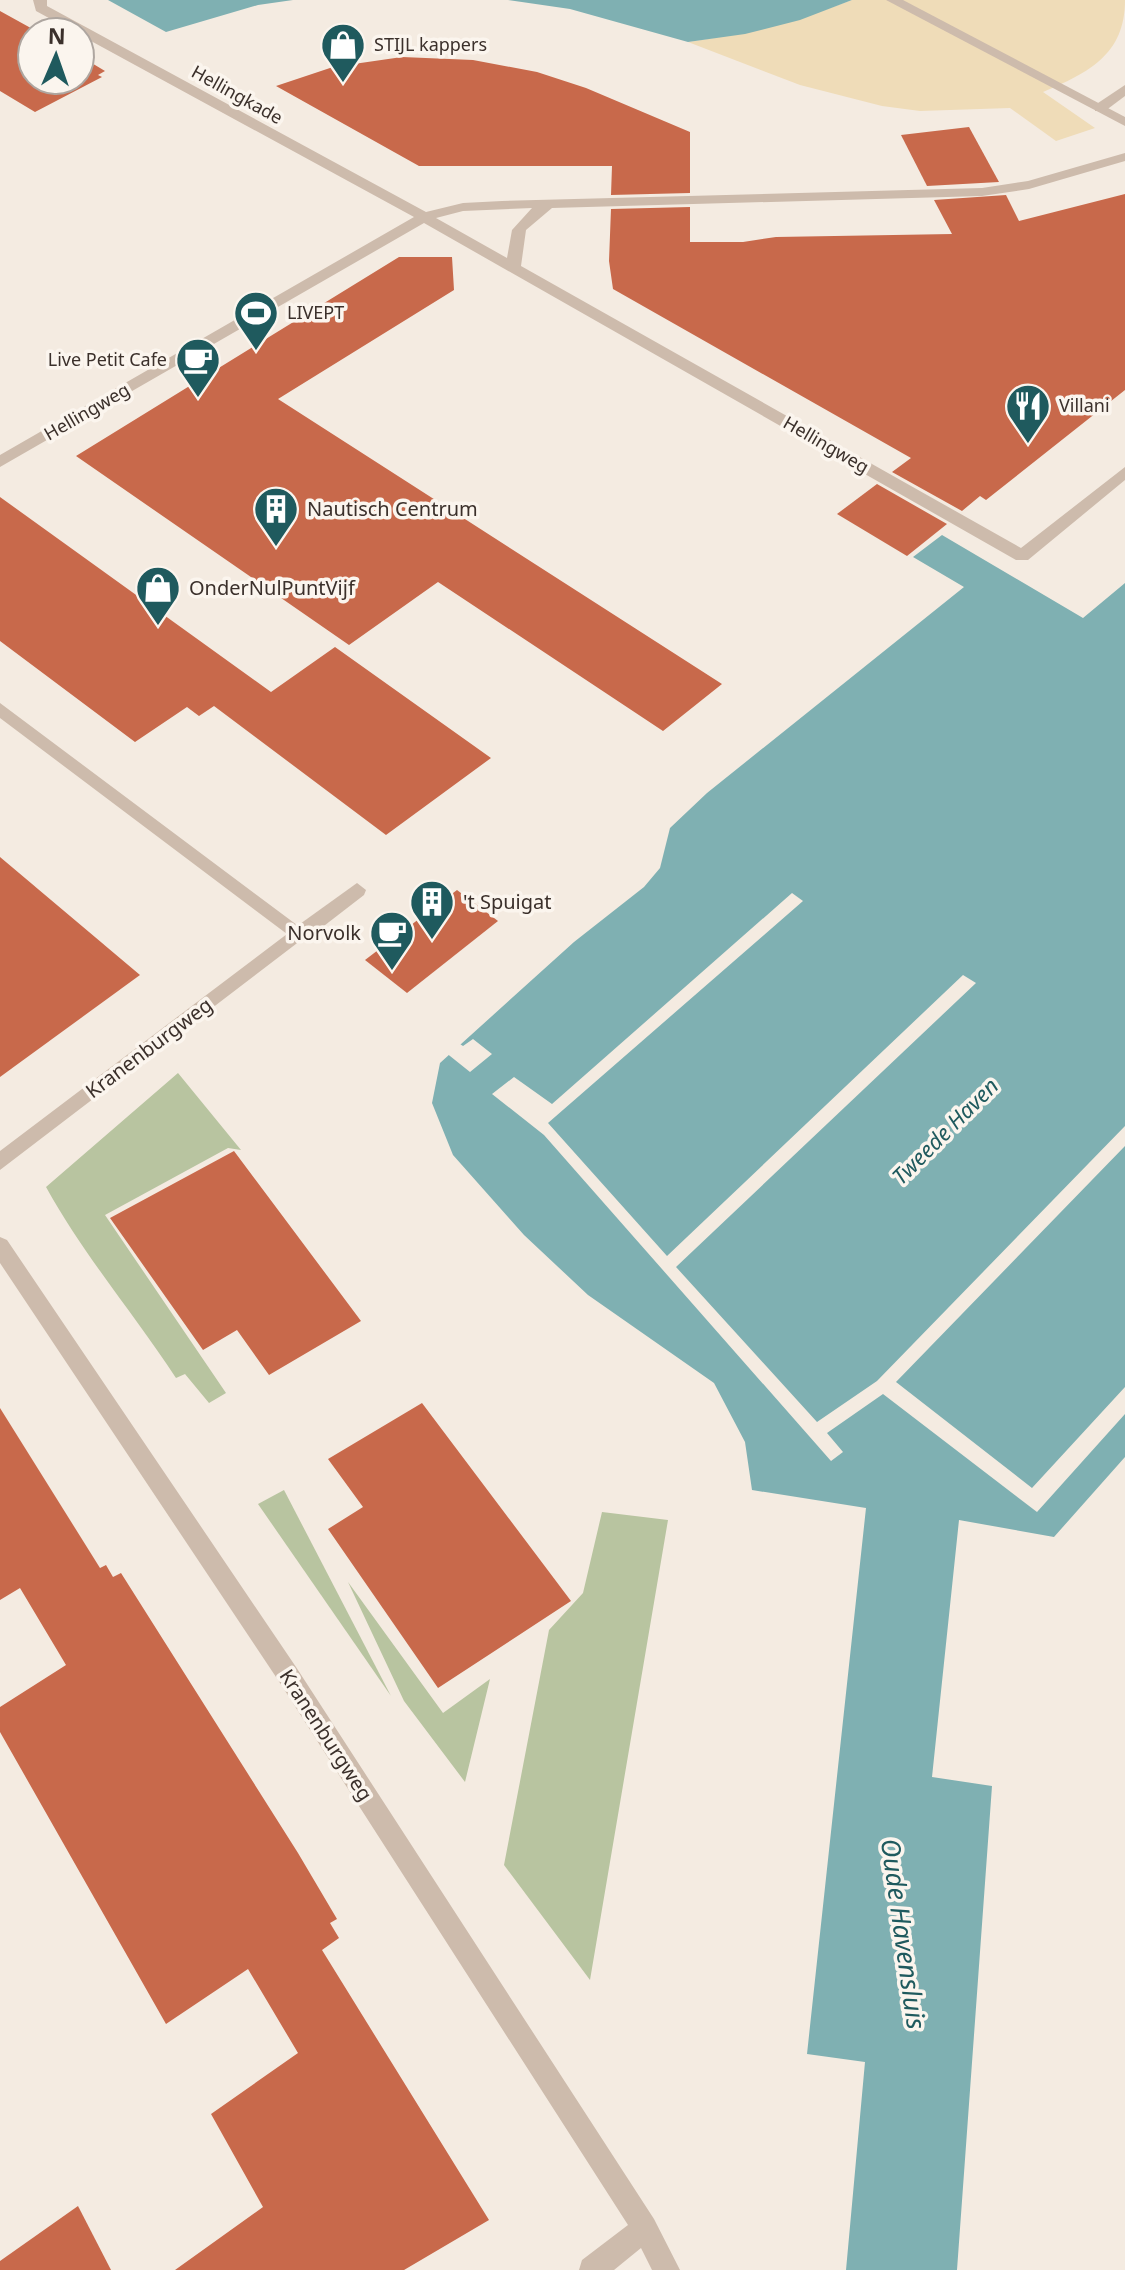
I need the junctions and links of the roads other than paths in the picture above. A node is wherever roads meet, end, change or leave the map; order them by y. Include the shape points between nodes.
1 (40, 0) edge
2 (893, 0) edge
3 (1125, 89) edge
4 (1100, 108) junction
5 (1125, 122) edge
6 (1125, 157) edge
7 (551, 203) junction
8 (424, 217) junction
9 (514, 267) junction
10 (0, 462) edge
11 (1125, 472) edge
12 (0, 709) edge
13 (357, 890) dead end
14 (300, 934) junction
15 (0, 1162) edge
16 (0, 1246) edge
17 (645, 2228) junction
18 (592, 2270) edge
19 (667, 2270) edge

1 - 8 street, Hellingkade via 41,8
2 - 4 street
3 - 4 street
4 - 5 street
6 - 7 street, Hellingweg via 1029,185 950,195
7 - 8 street, Hellingweg via 463,207
7 - 9 street via 523,219 515,239
8 - 9 street, Hellingweg
8 - 10 street, Hellingweg
9 - 11 street, Hellingweg via 1022,556
12 - 14 street
13 - 14 street, Kranenburgweg
14 - 15 street, Kranenburgweg
16 - 17 street, Kranenburgweg via 288,1675
17 - 18 street
17 - 19 street, Kranenburgweg

